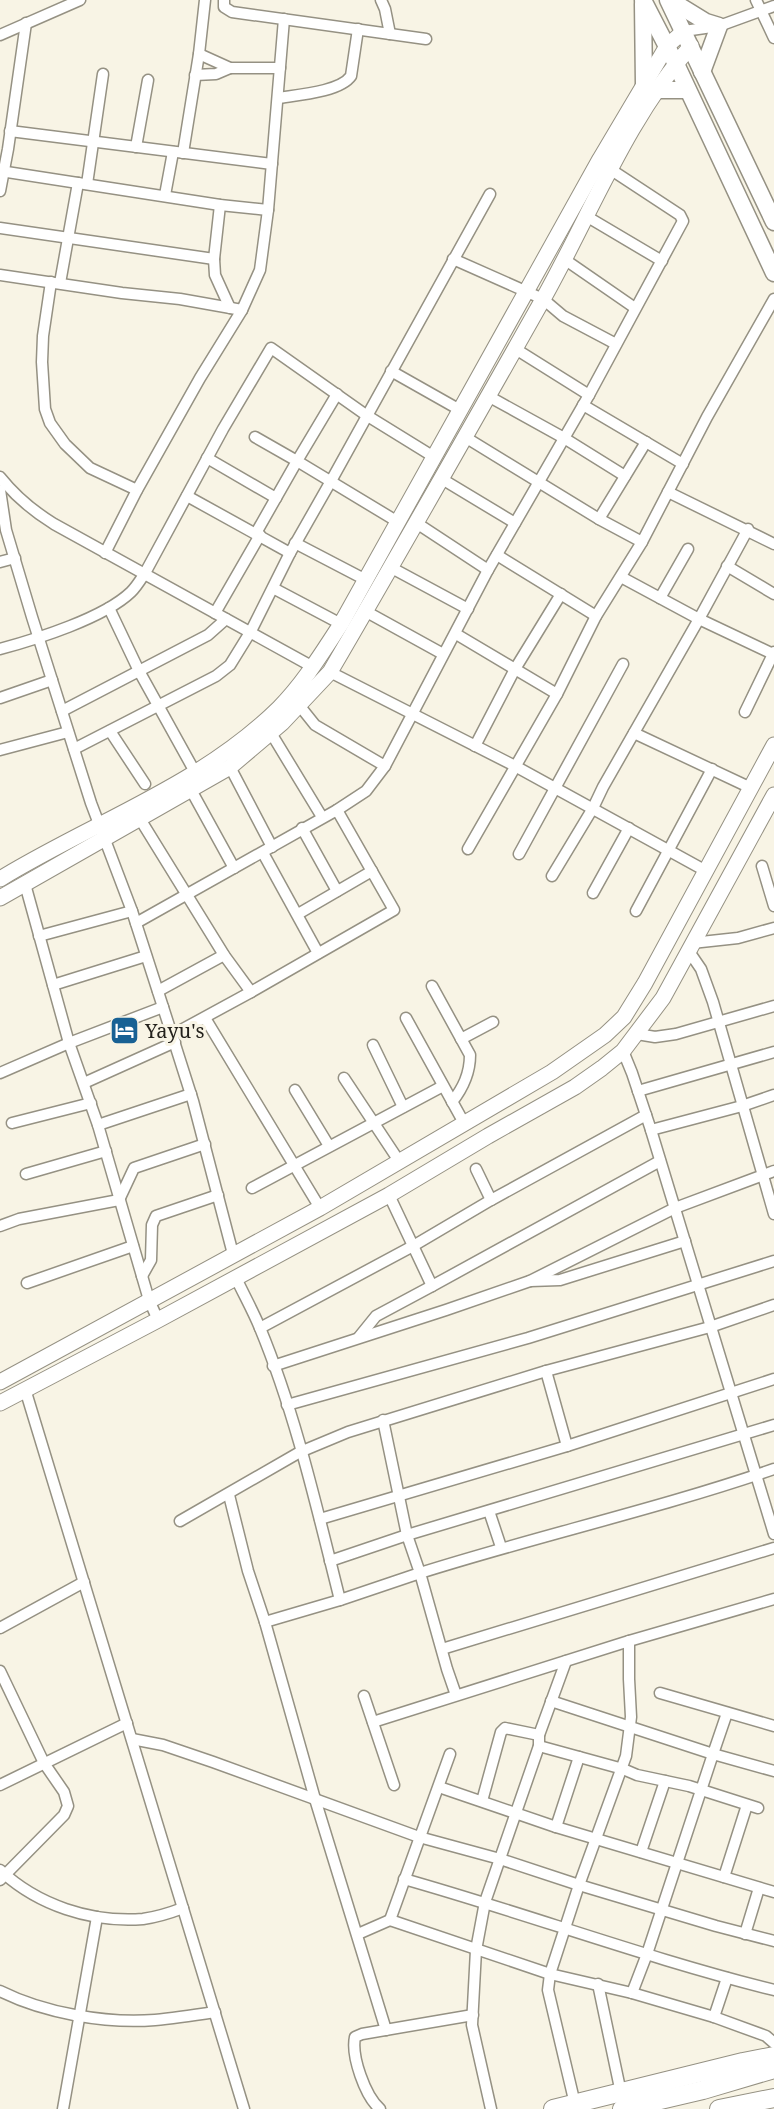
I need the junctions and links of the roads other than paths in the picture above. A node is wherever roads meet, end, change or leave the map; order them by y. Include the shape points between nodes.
1 (44, 0) edge
2 (80, 0) edge
3 (205, 0) edge
4 (224, 0) edge
5 (381, 0) edge
6 (643, 0) edge
7 (669, 0) edge
8 (756, 0) edge
9 (774, 6) edge
10 (49, 12) junction
11 (761, 12) junction
12 (284, 19) junction
13 (26, 23) junction
14 (711, 28) junction
15 (358, 29) junction
16 (390, 34) junction
17 (0, 35) edge
18 (774, 38) edge
19 (426, 39) dead end
20 (687, 39) junction
21 (667, 46) junction
22 (199, 54) junction
23 (675, 64) junction
24 (230, 68) junction
25 (280, 68) junction
26 (702, 72) junction
27 (103, 74) dead end
28 (195, 75) junction
29 (148, 80) dead end
30 (650, 88) junction
31 (687, 90) junction
32 (278, 98) junction
33 (10, 131) junction
34 (93, 142) junction
35 (136, 147) junction
36 (178, 152) junction
37 (272, 164) junction
38 (2, 170) edge
39 (610, 170) junction
40 (82, 183) junction
41 (0, 191) edge
42 (490, 194) dead end
43 (165, 195) junction
44 (220, 205) junction
45 (268, 210) junction
46 (586, 216) junction
47 (774, 222) edge
48 (0, 228) edge
49 (69, 238) junction
50 (453, 259) junction
51 (564, 259) junction
52 (214, 260) junction
53 (662, 261) junction
54 (774, 273) edge
55 (0, 275) edge
56 (56, 283) junction
57 (526, 291) junction
58 (774, 298) edge
59 (543, 299) junction
60 (230, 308) junction
61 (635, 308) junction
62 (242, 310) junction
63 (616, 344) junction
64 (514, 348) junction
65 (391, 371) junction
66 (337, 394) junction
67 (589, 394) junction
68 (488, 396) junction
69 (583, 405) junction
70 (460, 410) junction
71 (366, 415) junction
72 (255, 437) dead end
73 (465, 437) junction
74 (564, 438) junction
75 (646, 442) junction
76 (434, 457) junction
77 (207, 458) junction
78 (297, 461) junction
79 (683, 464) junction
80 (0, 477) edge
81 (625, 477) junction
82 (442, 479) junction
83 (331, 482) junction
84 (539, 482) junction
85 (0, 489) edge
86 (136, 490) junction
87 (668, 492) junction
88 (187, 495) junction
89 (276, 498) junction
90 (2, 511) edge
91 (599, 519) junction
92 (398, 522) junction
93 (416, 522) junction
94 (516, 523) junction
95 (747, 529) junction
96 (258, 534) junction
97 (642, 542) junction
98 (774, 544) edge
99 (292, 548) junction
100 (688, 549) dead end
101 (105, 553) junction
102 (497, 555) junction
103 (15, 558) junction
104 (0, 562) edge
105 (727, 566) junction
106 (390, 567) junction
107 (488, 570) junction
108 (145, 573) junction
109 (621, 577) junction
110 (366, 580) junction
111 (273, 588) junction
112 (561, 594) junction
113 (774, 594) edge
114 (660, 598) junction
115 (109, 608) junction
116 (468, 609) junction
117 (364, 611) junction
118 (215, 613) junction
119 (596, 616) junction
120 (226, 619) junction
121 (699, 620) junction
122 (341, 624) junction
123 (251, 631) junction
124 (456, 633) junction
125 (40, 638) junction
126 (0, 649) edge
127 (773, 653) edge
128 (442, 654) junction
129 (623, 664) dead end
130 (313, 667) junction
131 (515, 669) junction
132 (139, 671) junction
133 (330, 672) junction
134 (52, 680) junction
135 (556, 694) junction
136 (0, 698) edge
137 (299, 705) junction
138 (158, 706) junction
139 (62, 711) junction
140 (745, 712) dead end
141 (412, 714) junction
142 (110, 731) junction
143 (68, 732) junction
144 (271, 732) junction
145 (634, 733) junction
146 (774, 745) edge
147 (475, 746) junction
148 (74, 749) junction
149 (0, 750) edge
150 (385, 766) junction
151 (515, 766) junction
152 (230, 767) junction
153 (712, 769) junction
154 (195, 772) junction
155 (145, 784) dead end
156 (751, 788) junction
157 (555, 789) junction
158 (191, 790) junction
159 (774, 795) edge
160 (593, 808) junction
161 (337, 810) junction
162 (322, 817) junction
163 (140, 819) junction
164 (303, 828) junction
165 (629, 828) junction
166 (103, 832) junction
167 (468, 849) dead end
168 (268, 850) junction
169 (668, 850) junction
170 (519, 854) dead end
171 (762, 866) dead end
172 (234, 868) junction
173 (372, 871) junction
174 (706, 871) junction
175 (552, 876) dead end
176 (0, 879) edge
177 (25, 884) junction
178 (771, 886) edge
179 (337, 891) junction
180 (593, 893) dead end
181 (186, 894) junction
182 (0, 898) edge
183 (774, 906) edge
184 (132, 911) junction
185 (636, 911) dead end
186 (298, 914) junction
187 (136, 923) junction
188 (774, 928) edge
189 (39, 936) junction
190 (690, 947) junction
191 (318, 953) junction
192 (224, 955) junction
193 (146, 956) junction
194 (53, 985) junction
195 (432, 986) dead end
196 (158, 991) junction
197 (251, 992) junction
198 (774, 1006) edge
199 (163, 1007) junction
200 (205, 1018) junction
201 (406, 1018) dead end
202 (493, 1022) dead end
203 (719, 1023) junction
204 (637, 1034) junction
205 (174, 1039) junction
206 (461, 1039) junction
207 (69, 1043) junction
208 (373, 1045) dead end
209 (622, 1051) junction
210 (774, 1052) edge
211 (730, 1063) junction
212 (0, 1073) edge
213 (344, 1078) dead end
214 (84, 1083) junction
215 (443, 1086) junction
216 (296, 1090) dead end
217 (638, 1091) junction
218 (191, 1094) junction
219 (774, 1095) edge
220 (452, 1102) junction
221 (91, 1103) junction
222 (742, 1106) junction
223 (403, 1107) junction
224 (646, 1115) junction
225 (12, 1123) dead end
226 (373, 1123) junction
227 (464, 1123) junction
228 (98, 1125) junction
229 (651, 1130) junction
230 (205, 1144) junction
231 (329, 1146) junction
232 (106, 1151) junction
233 (399, 1161) junction
234 (660, 1161) junction
235 (293, 1166) junction
236 (476, 1169) dead end
237 (774, 1171) edge
238 (26, 1174) dead end
239 (763, 1175) junction
240 (252, 1188) dead end
241 (218, 1195) junction
242 (389, 1195) junction
243 (119, 1200) junction
244 (491, 1200) junction
245 (320, 1208) junction
246 (675, 1208) junction
247 (774, 1214) edge
248 (0, 1226) edge
249 (684, 1241) junction
250 (133, 1246) junction
251 (413, 1246) junction
252 (234, 1254) junction
253 (774, 1261) edge
254 (142, 1276) junction
255 (236, 1278) junction
256 (530, 1281) junction
257 (27, 1283) dead end
258 (698, 1285) junction
259 (432, 1286) junction
260 (149, 1300) junction
261 (774, 1305) edge
262 (158, 1320) junction
263 (710, 1327) junction
264 (260, 1328) junction
265 (358, 1337) junction
266 (273, 1366) junction
267 (546, 1371) junction
268 (774, 1379) edge
269 (0, 1382) edge
270 (26, 1389) junction
271 (732, 1392) junction
272 (0, 1403) edge
273 (287, 1405) junction
274 (383, 1420) junction
275 (774, 1425) edge
276 (743, 1435) junction
277 (567, 1446) junction
278 (300, 1452) junction
279 (774, 1469) edge
280 (756, 1475) junction
281 (229, 1495) junction
282 (400, 1496) junction
283 (489, 1511) junction
284 (320, 1519) junction
285 (180, 1521) dead end
286 (774, 1533) edge
287 (407, 1535) junction
288 (501, 1547) junction
289 (774, 1548) edge
290 (330, 1561) junction
291 (420, 1573) junction
292 (84, 1582) junction
293 (340, 1599) junction
294 (774, 1599) edge
295 (265, 1622) junction
296 (0, 1628) edge
297 (629, 1641) junction
298 (442, 1649) junction
299 (566, 1661) junction
300 (0, 1671) edge
301 (660, 1693) dead end
302 (456, 1695) junction
303 (364, 1696) dead end
304 (551, 1701) junction
305 (728, 1713) junction
306 (373, 1722) junction
307 (127, 1723) junction
308 (774, 1726) edge
309 (630, 1728) junction
310 (132, 1739) junction
311 (539, 1741) junction
312 (450, 1754) dead end
313 (713, 1754) junction
314 (579, 1757) junction
315 (44, 1763) junction
316 (623, 1768) junction
317 (774, 1771) edge
318 (665, 1781) junction
319 (0, 1785) edge
320 (394, 1785) dead end
321 (439, 1787) junction
322 (701, 1790) junction
323 (315, 1799) junction
324 (482, 1801) junction
325 (515, 1812) junction
326 (556, 1827) junction
327 (419, 1837) junction
328 (596, 1839) junction
329 (641, 1852) junction
330 (500, 1859) junction
331 (676, 1864) junction
332 (2, 1875) edge
333 (724, 1877) junction
334 (404, 1880) junction
335 (579, 1885) junction
336 (759, 1888) junction
337 (774, 1892) edge
338 (485, 1902) junction
339 (183, 1908) junction
340 (662, 1909) junction
341 (97, 1917) junction
342 (390, 1920) junction
343 (565, 1928) junction
344 (358, 1934) junction
345 (746, 1934) junction
346 (774, 1941) edge
347 (476, 1950) junction
348 (647, 1954) junction
349 (550, 1974) junction
350 (727, 1978) junction
351 (598, 1984) junction
352 (774, 1990) edge
353 (0, 1991) edge
354 (632, 1993) junction
355 (215, 2012) junction
356 (473, 2015) junction
357 (80, 2016) junction
358 (714, 2017) junction
359 (386, 2030) junction
360 (774, 2043) edge
361 (774, 2056) edge
362 (774, 2069) edge
363 (774, 2098) edge
364 (622, 2101) edge
365 (575, 2104) junction
366 (63, 2109) edge
367 (244, 2109) edge
368 (380, 2109) edge
369 (491, 2109) edge
370 (553, 2109) edge
371 (719, 2109) edge

1 - 10 street
2 - 10 street
3 - 22 street
4 - 12 street via 224,7 232,12
5 - 16 street
6 - 21 main road
6 - 30 main road
7 - 14 main road
7 - 20 main road
8 - 11 street
9 - 11 street
10 - 13 street
11 - 14 street
11 - 18 street
12 - 15 street
12 - 25 street
13 - 17 street
13 - 33 street
14 - 20 street
14 - 20 street
14 - 26 main road
15 - 16 street
15 - 32 street via 347,82
16 - 19 street
20 - 21 street
20 - 23 street
20 - 26 main road
21 - 23 main road
21 - 30 street
22 - 24 street
22 - 28 street
23 - 30 street
23 - 31 main road
24 - 25 street
24 - 28 street via 216,74
25 - 32 street
26 - 47 main road
27 - 34 street
28 - 36 street
29 - 35 street
30 - 31 main road
30 - 39 street
30 - 57 street
31 - 54 main road
32 - 37 street
33 - 34 street
33 - 38 street
34 - 35 street
34 - 40 street
35 - 36 street
36 - 37 street
36 - 43 street
37 - 45 street
38 - 40 street
38 - 41 street
39 - 46 street
39 - 53 street via 680,215 683,221
40 - 43 street
40 - 49 street
42 - 50 street
43 - 44 street
44 - 45 street
44 - 52 street
45 - 62 street via 260,270
46 - 51 street
46 - 53 street
48 - 49 street
49 - 52 street
49 - 56 street
50 - 57 street
50 - 65 street
51 - 59 street
51 - 61 street
52 - 60 street via 215,275
53 - 61 street
55 - 56 street
56 - 60 street
56 - 86 street via 43,336 45,409 50,423 90,468
57 - 59 street
57 - 70 street
58 - 79 street
59 - 63 street via 563,316
59 - 64 street
60 - 62 street
61 - 63 street
62 - 86 street
63 - 67 street
64 - 67 street
64 - 68 street
65 - 70 street
65 - 71 street
66 - 71 street
66 - 77 street via 271,348
66 - 78 street
67 - 69 street
68 - 73 street
68 - 74 street
69 - 74 street
69 - 75 street
70 - 76 street
71 - 76 street
71 - 83 street
72 - 78 street
73 - 82 street
73 - 84 street
74 - 81 street
74 - 84 street
75 - 79 street
75 - 81 street
76 - 92 street
77 - 88 street
77 - 89 street
78 - 83 street
78 - 89 street
79 - 87 street
80 - 101 street via 34,511
81 - 91 street
82 - 93 street
82 - 94 street
83 - 92 street
83 - 99 street
84 - 91 street
84 - 94 street
85 - 90 street
86 - 101 street
87 - 95 street
87 - 97 street
88 - 96 street
88 - 108 street
89 - 96 street
90 - 103 street
91 - 97 street
92 - 110 street
93 - 106 street
93 - 107 street
94 - 102 street
95 - 98 street
95 - 105 street
96 - 99 street
96 - 118 street
97 - 109 street
99 - 110 street
99 - 111 street
100 - 114 street
101 - 108 street
102 - 107 street
102 - 112 street
103 - 104 street
103 - 125 street
105 - 113 street
105 - 121 street
106 - 116 street
106 - 117 street
107 - 116 street
108 - 115 street via 131,592
108 - 118 street
109 - 114 street
109 - 119 street
110 - 122 street
111 - 122 street
111 - 123 street
112 - 119 street
112 - 131 street
114 - 121 street
115 - 125 street
115 - 132 street
116 - 124 street
117 - 128 street
117 - 133 street
118 - 120 street
119 - 135 street
120 - 123 street
120 - 132 street via 208,635
121 - 127 street
121 - 145 street
122 - 130 street
123 - 130 street
123 - 138 street via 230,665
124 - 128 street
124 - 131 street
125 - 126 street
125 - 134 street
127 - 140 street
128 - 141 street
129 - 157 street
130 - 154 street via 279,708 225,754
131 - 135 street
131 - 147 street
132 - 138 street
132 - 139 street
133 - 137 street
133 - 141 street
134 - 136 street
134 - 139 street
135 - 151 street
137 - 144 street
137 - 150 street via 315,725
138 - 142 street
138 - 154 street
139 - 143 street
141 - 147 street
141 - 150 street
142 - 148 street
142 - 155 street
143 - 148 street
143 - 149 street
144 - 152 street
144 - 162 street
145 - 153 street
145 - 160 street
146 - 156 street
147 - 151 street
148 - 166 street
150 - 161 street via 366,791
151 - 157 street
151 - 167 street
152 - 158 street
152 - 168 street
153 - 156 street
153 - 169 street
154 - 166 street
156 - 174 street
157 - 160 street
157 - 170 street
158 - 163 street
158 - 172 street
159 - 190 street
160 - 165 street
160 - 175 street
161 - 162 street
161 - 173 street
162 - 164 street
163 - 166 street
163 - 181 street
164 - 168 street
164 - 179 street
165 - 169 street
165 - 180 street
166 - 176 street
166 - 177 street
166 - 184 street
168 - 172 street
168 - 186 street
169 - 174 street
169 - 185 street
171 - 178 street
172 - 181 street
173 - 179 street
173 - 191 street via 394,910
174 - 227 street via 624,1017 606,1035 552,1072
177 - 182 street
177 - 189 street
178 - 183 street
179 - 186 street
181 - 187 street
181 - 192 street
184 - 187 street
184 - 189 street
186 - 191 street
187 - 193 street
188 - 190 street
189 - 194 street
190 - 203 street
190 - 204 street via 663,998
191 - 197 street
192 - 196 street
192 - 197 street
193 - 194 street
193 - 196 street
194 - 207 street
195 - 206 street
196 - 199 street
197 - 200 street
198 - 203 street
199 - 205 street
199 - 207 street
200 - 205 street
200 - 235 street
201 - 215 street
202 - 206 street
203 - 204 street via 663,1036
203 - 211 street
204 - 209 street
205 - 214 street
205 - 218 street
206 - 220 street via 470,1056 470,1068 463,1088
207 - 212 street
207 - 214 street
208 - 223 street
209 - 217 street
209 - 242 street via 575,1087
210 - 211 street
211 - 217 street
211 - 222 street
213 - 226 street
214 - 221 street
215 - 220 street
215 - 223 street
216 - 231 street
217 - 224 street
218 - 228 street
218 - 230 street
219 - 222 street
220 - 227 street
221 - 225 street
221 - 228 street
222 - 229 street
222 - 239 street
223 - 226 street
224 - 229 street
224 - 244 street
226 - 231 street
226 - 233 street
227 - 233 street
228 - 232 street
229 - 234 street
230 - 241 street
230 - 243 street via 134,1168
231 - 235 street
232 - 238 street
232 - 243 street
233 - 245 street
234 - 246 street
234 - 259 street
235 - 240 street
235 - 245 street
236 - 244 street
237 - 239 street
239 - 246 street
239 - 247 street
241 - 252 street
241 - 254 street via 156,1216 151,1260
242 - 251 street
242 - 255 street
243 - 248 street
243 - 250 street
244 - 251 street
245 - 252 street
246 - 249 street
246 - 256 street
249 - 256 street via 560,1280
249 - 258 street
250 - 254 street
250 - 257 street
251 - 259 street
251 - 264 street
252 - 260 street
253 - 258 street
254 - 260 street
255 - 262 street
255 - 264 street
256 - 265 street
258 - 263 street
258 - 273 street via 528,1338
259 - 265 street via 376,1316
260 - 262 street
260 - 269 street
261 - 263 street
262 - 270 street
263 - 267 street
263 - 271 street
264 - 266 street
265 - 266 street
266 - 273 street
267 - 274 street
267 - 277 street
268 - 271 street
270 - 272 street
270 - 292 street
271 - 276 street
271 - 277 street
273 - 278 street
274 - 278 street
274 - 282 street
275 - 276 street
276 - 280 street
276 - 283 street
277 - 282 street
278 - 281 street
278 - 284 street
279 - 280 street
280 - 286 street
280 - 288 street
281 - 285 street
281 - 295 street
282 - 284 street
282 - 287 street
283 - 287 street
283 - 288 street
284 - 290 street
287 - 290 street
287 - 291 street
288 - 291 street
289 - 298 street
290 - 293 street
291 - 293 street
291 - 298 street
292 - 296 street
292 - 307 street
293 - 295 street
294 - 297 street
295 - 323 street
297 - 299 street
297 - 309 street
298 - 302 street
299 - 302 street
299 - 304 street
300 - 315 street
301 - 305 street
302 - 306 street
303 - 306 street
304 - 309 street
304 - 311 street
305 - 308 street
305 - 313 street
306 - 320 street
307 - 310 street
307 - 315 street
309 - 313 street
309 - 316 street
310 - 323 street via 213,1761
310 - 339 street
311 - 314 street
311 - 324 street via 505,1728 501,1732
311 - 325 street
312 - 321 street
313 - 317 street
313 - 322 street
314 - 316 street
314 - 326 street
315 - 319 street
315 - 332 street via 64,1792 68,1806 64,1815
316 - 318 street
316 - 328 street
318 - 322 street
318 - 329 street
321 - 324 street
321 - 327 street
322 - 331 street
322 - 333 street via 753,1806
323 - 327 street
323 - 344 street
324 - 325 street
325 - 326 street
325 - 330 street
326 - 328 street
327 - 330 street
327 - 334 street
328 - 329 street
328 - 335 street
329 - 331 street
330 - 335 street
330 - 338 street
331 - 333 street
331 - 340 street
332 - 341 street via 49,1903
333 - 336 street
334 - 338 street
334 - 342 street
335 - 340 street
335 - 343 street
336 - 337 street
336 - 345 street
338 - 343 street
338 - 347 street
339 - 341 street via 142,1919
339 - 355 street
340 - 345 street
340 - 348 street
341 - 357 street
342 - 344 street
342 - 347 street
343 - 348 street
343 - 349 street
344 - 359 street
345 - 346 street
347 - 349 street
347 - 356 street
348 - 350 street
348 - 354 street
349 - 351 street
349 - 365 street via 548,1990
350 - 352 street
350 - 358 street
351 - 354 street
351 - 364 street
353 - 357 street
354 - 358 street
355 - 357 street via 153,2020
355 - 367 street
356 - 359 street
356 - 369 street via 474,2037
357 - 366 street
358 - 360 street via 766,2036
359 - 368 street via 355,2037 353,2044 362,2081
361 - 364 highway via 743,2062
362 - 364 highway via 703,2090
363 - 371 highway
364 - 365 highway
365 - 370 highway

